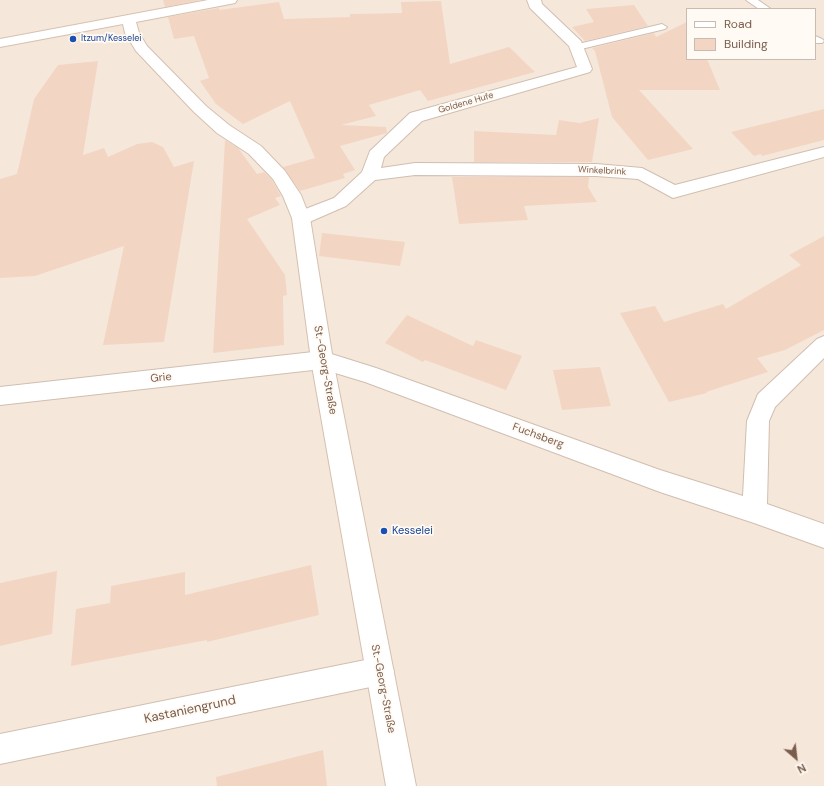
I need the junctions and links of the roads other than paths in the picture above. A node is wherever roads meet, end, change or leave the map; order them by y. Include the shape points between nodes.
1 (230, 0) edge
2 (534, 0) edge
3 (751, 0) edge
4 (196, 3) edge
5 (764, 8) edge
6 (128, 19) junction
7 (662, 27) dead end
8 (0, 43) edge
9 (577, 47) junction
10 (824, 152) edge
11 (370, 175) junction
12 (301, 218) junction
13 (824, 345) edge
14 (322, 360) junction
15 (0, 396) edge
16 (754, 512) junction
17 (824, 536) edge
18 (380, 671) junction
19 (0, 749) edge
20 (401, 786) edge

1 - 4 street
2 - 9 street, Goldene Hufe via 535,5
3 - 5 lane
4 - 6 street
6 - 8 street
6 - 12 street, St.-Georg-Straße via 132,33 141,48 173,81 223,129 255,150 279,174 292,195
7 - 9 lane
9 - 11 street, Goldene Hufe via 584,69 416,117 376,156
10 - 11 street, Winkelbrink via 673,192 642,174 596,170 415,169
11 - 12 street via 340,202
12 - 14 street, St.-Georg-Straße
13 - 16 street via 766,401 758,421
14 - 15 street, Grie
14 - 16 street, Fuchsberg via 368,374 660,481
14 - 18 street, St.-Georg-Straße
16 - 17 street, Fuchsberg
18 - 19 street, Kastaniengrund
18 - 20 street, St.-Georg-Straße

